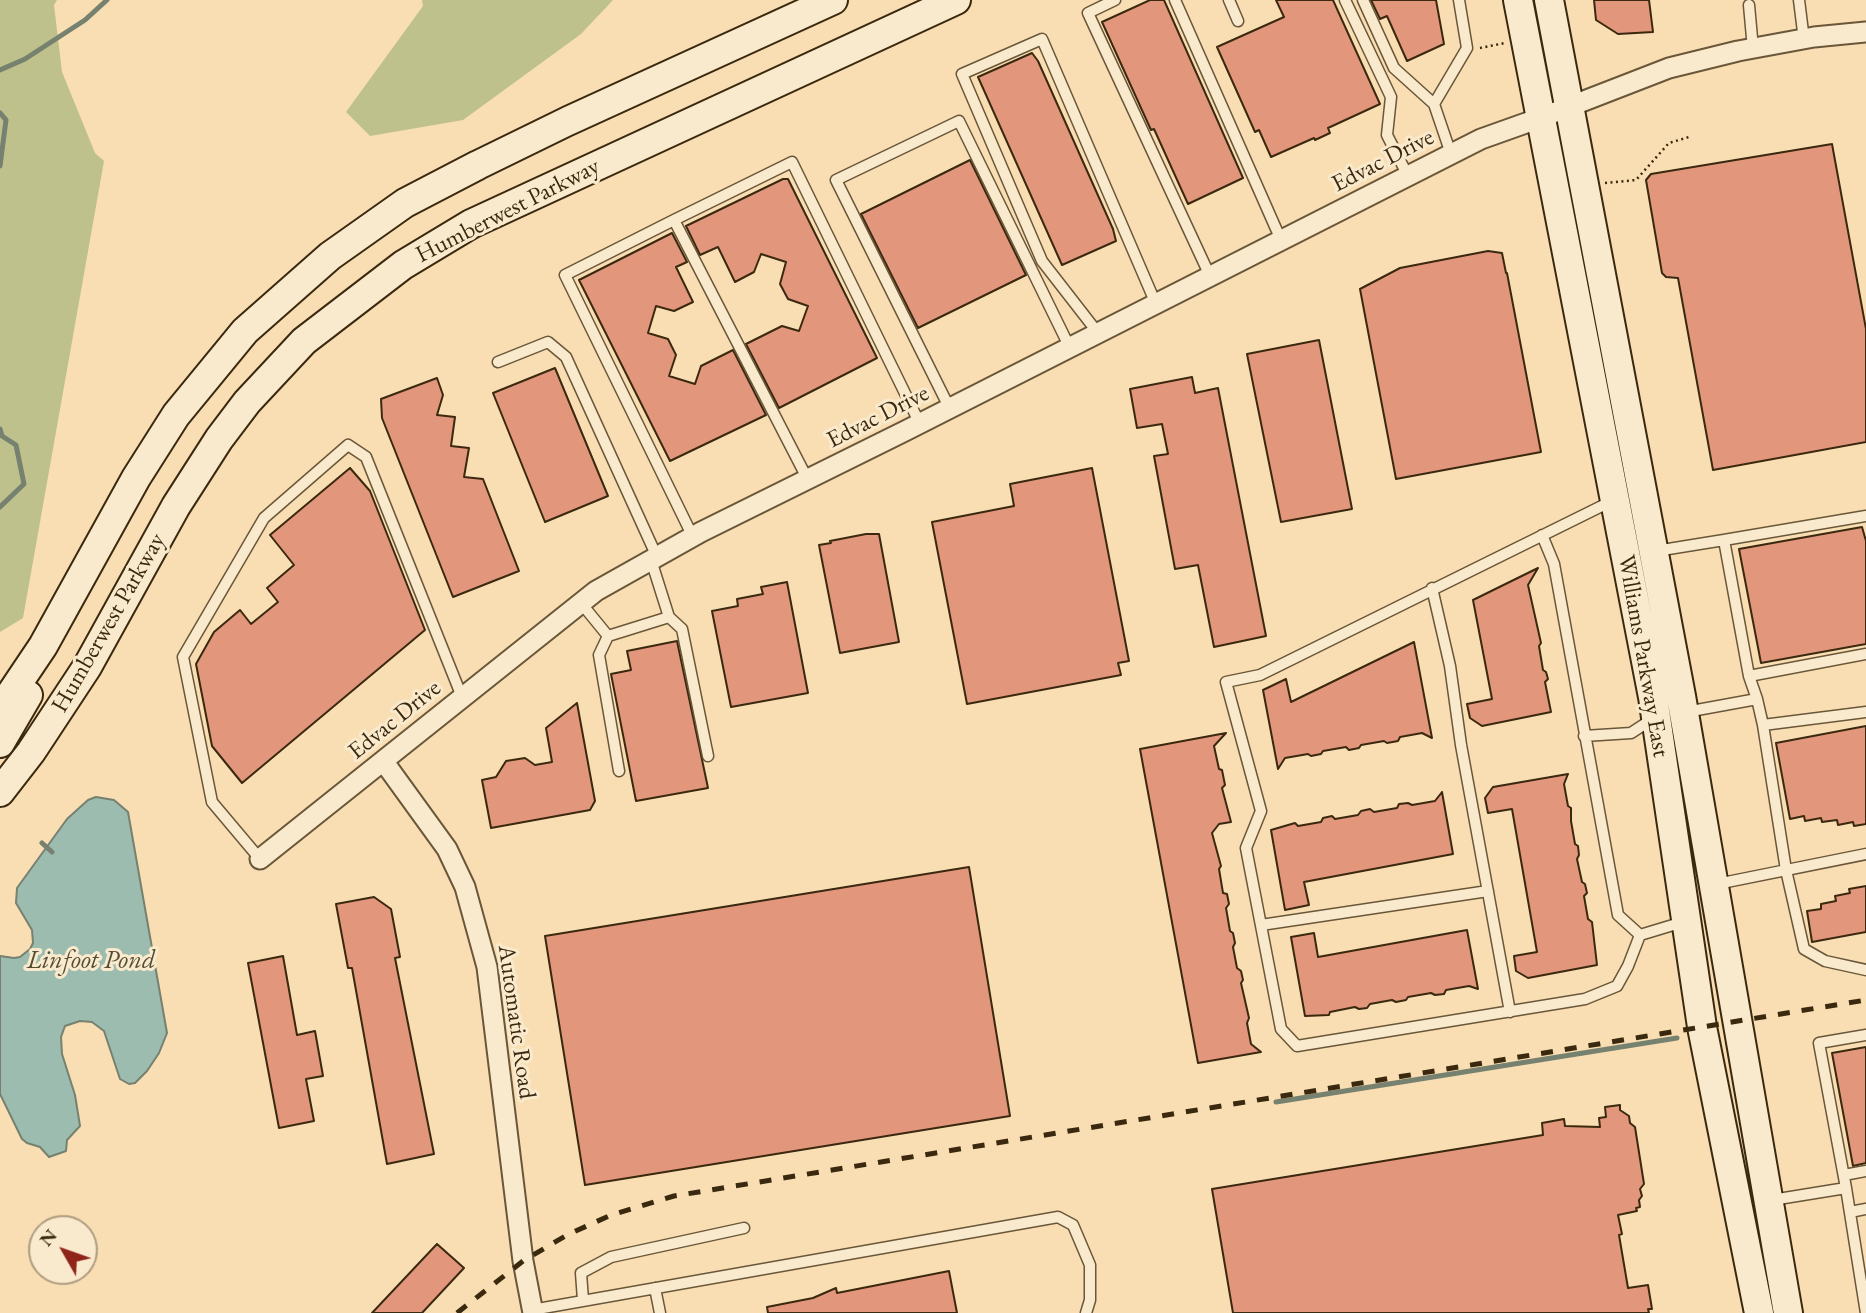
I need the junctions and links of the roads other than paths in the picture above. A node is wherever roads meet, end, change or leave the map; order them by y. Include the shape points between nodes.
1 (834, 0) edge
2 (956, 0) edge
3 (1115, 0) edge
4 (1175, 0) edge
5 (1229, 0) edge
6 (1345, 0) edge
7 (1363, 0) edge
8 (1459, 0) edge
9 (1518, 0) edge
10 (1549, 0) edge
11 (1799, 0) edge
12 (1749, 5) dead end
13 (1238, 21) dead end
14 (1866, 32) edge
15 (1804, 40) junction
16 (1754, 49) junction
17 (1434, 104) junction
18 (1570, 106) junction
19 (1540, 118) junction
20 (1451, 153) junction
21 (1408, 176) junction
22 (674, 220) junction
23 (1281, 240) junction
24 (1210, 276) junction
25 (1156, 304) junction
26 (1098, 333) junction
27 (1070, 348) junction
28 (498, 362) dead end
29 (950, 409) junction
30 (920, 424) junction
31 (808, 480) junction
32 (1615, 500) junction
33 (1866, 516) edge
34 (1542, 535) junction
35 (693, 537) junction
36 (1724, 540) junction
37 (101, 544) junction
38 (1654, 551) junction
39 (654, 559) junction
40 (1432, 588) junction
41 (581, 603) junction
42 (669, 617) junction
43 (608, 636) junction
44 (1866, 654) edge
45 (1749, 676) junction
46 (462, 696) junction
47 (1757, 699) junction
48 (0, 710) edge
49 (1866, 712) edge
50 (1670, 715) junction
51 (1763, 725) junction
52 (1584, 736) junction
53 (0, 743) edge
54 (708, 756) dead end
55 (384, 762) junction
56 (619, 771) dead end
57 (0, 792) edge
58 (1866, 854) edge
59 (260, 859) joint
60 (1786, 870) junction
61 (1713, 885) junction
62 (1488, 891) junction
63 (1686, 921) junction
64 (1261, 925) junction
65 (1640, 935) junction
66 (1866, 970) edge
67 (1510, 1012) junction
68 (1866, 1035) edge
69 (1866, 1171) edge
70 (1844, 1175) junction
71 (1846, 1188) junction
72 (1768, 1200) junction
73 (1866, 1209) edge
74 (1850, 1212) junction
75 (744, 1228) dead end
76 (655, 1288) junction
77 (583, 1300) junction
78 (533, 1312) edge
79 (660, 1313) edge
80 (1086, 1313) edge
81 (1759, 1313) edge
82 (1788, 1313) edge
83 (1866, 1313) edge

1 - 37 main road, Humberwest Parkway via 478,165 405,203 330,256 245,331 197,387 157,444
2 - 57 main road, Humberwest Parkway via 471,224 403,265 304,341 219,439 176,506 87,667
3 - 24 lane via 1088,13
4 - 23 lane
5 - 13 lane
6 - 21 lane via 1391,97 1387,135
7 - 17 lane via 1394,68
8 - 17 lane via 1466,48
9 - 19 main road, Williams Parkway East
10 - 18 main road, Williams Parkway East
11 - 15 lane
12 - 16 lane
14 - 15 street, Edvac Drive
15 - 16 street, Edvac Drive
16 - 18 street, Edvac Drive via 1670,68
17 - 20 lane
18 - 19 street, Edvac Drive
18 - 38 main road, Williams Parkway East
19 - 20 street, Edvac Drive
19 - 32 main road, Williams Parkway East
20 - 21 street, Edvac Drive
21 - 23 street, Edvac Drive
22 - 30 lane via 792,162
22 - 31 lane
22 - 35 lane via 565,275
23 - 24 street, Edvac Drive
24 - 25 street, Edvac Drive
25 - 26 street, Edvac Drive
25 - 26 lane via 1042,39 962,74 1042,261
26 - 27 street, Edvac Drive
27 - 29 street, Edvac Drive
27 - 29 lane via 959,121 836,180
28 - 39 lane via 548,342 566,357
29 - 30 street, Edvac Drive
30 - 31 street, Edvac Drive
31 - 35 street, Edvac Drive
32 - 34 lane
32 - 50 main road, Williams Parkway East
33 - 36 lane
34 - 40 lane
34 - 52 lane via 1554,564
35 - 39 street, Edvac Drive
36 - 38 lane
36 - 45 lane
37 - 48 main road, Humberwest Parkway
37 - 53 main road via 33,687
38 - 50 main road, Williams Parkway East
39 - 41 street, Edvac Drive
39 - 42 lane
40 - 62 lane via 1450,666
40 - 64 lane via 1260,675 1226,681 1261,811 1246,848
41 - 43 lane
41 - 46 street, Edvac Drive
42 - 43 lane
42 - 54 lane via 682,629
43 - 56 lane via 599,655
44 - 45 lane
45 - 47 lane
46 - 55 street, Edvac Drive
46 - 59 lane via 366,457 348,445 264,518 183,657 212,802
47 - 50 lane
47 - 51 lane
49 - 51 lane
50 - 52 lane via 1631,733
50 - 61 main road, Williams Parkway East
50 - 63 main road, Williams Parkway East
51 - 60 lane
52 - 65 lane via 1618,915
55 - 59 street, Edvac Drive
55 - 78 street, Automatic Road via 447,849 465,887 488,967
58 - 60 lane
60 - 61 lane
60 - 66 lane via 1804,949 1825,961
61 - 72 main road, Williams Parkway East
62 - 64 lane
62 - 67 lane
63 - 65 lane
63 - 81 main road, Williams Parkway East via 1702,1027
64 - 67 lane via 1281,1029 1297,1046
65 - 67 lane via 1617,986 1585,999
68 - 70 lane via 1819,1043
69 - 70 lane
70 - 71 lane
71 - 72 lane
71 - 74 lane
72 - 82 main road, Williams Parkway East
73 - 74 lane
74 - 83 lane
75 - 77 lane via 611,1257 581,1273
76 - 77 lane
76 - 79 lane
76 - 80 lane via 1058,1217 1073,1225 1090,1265
77 - 78 lane

